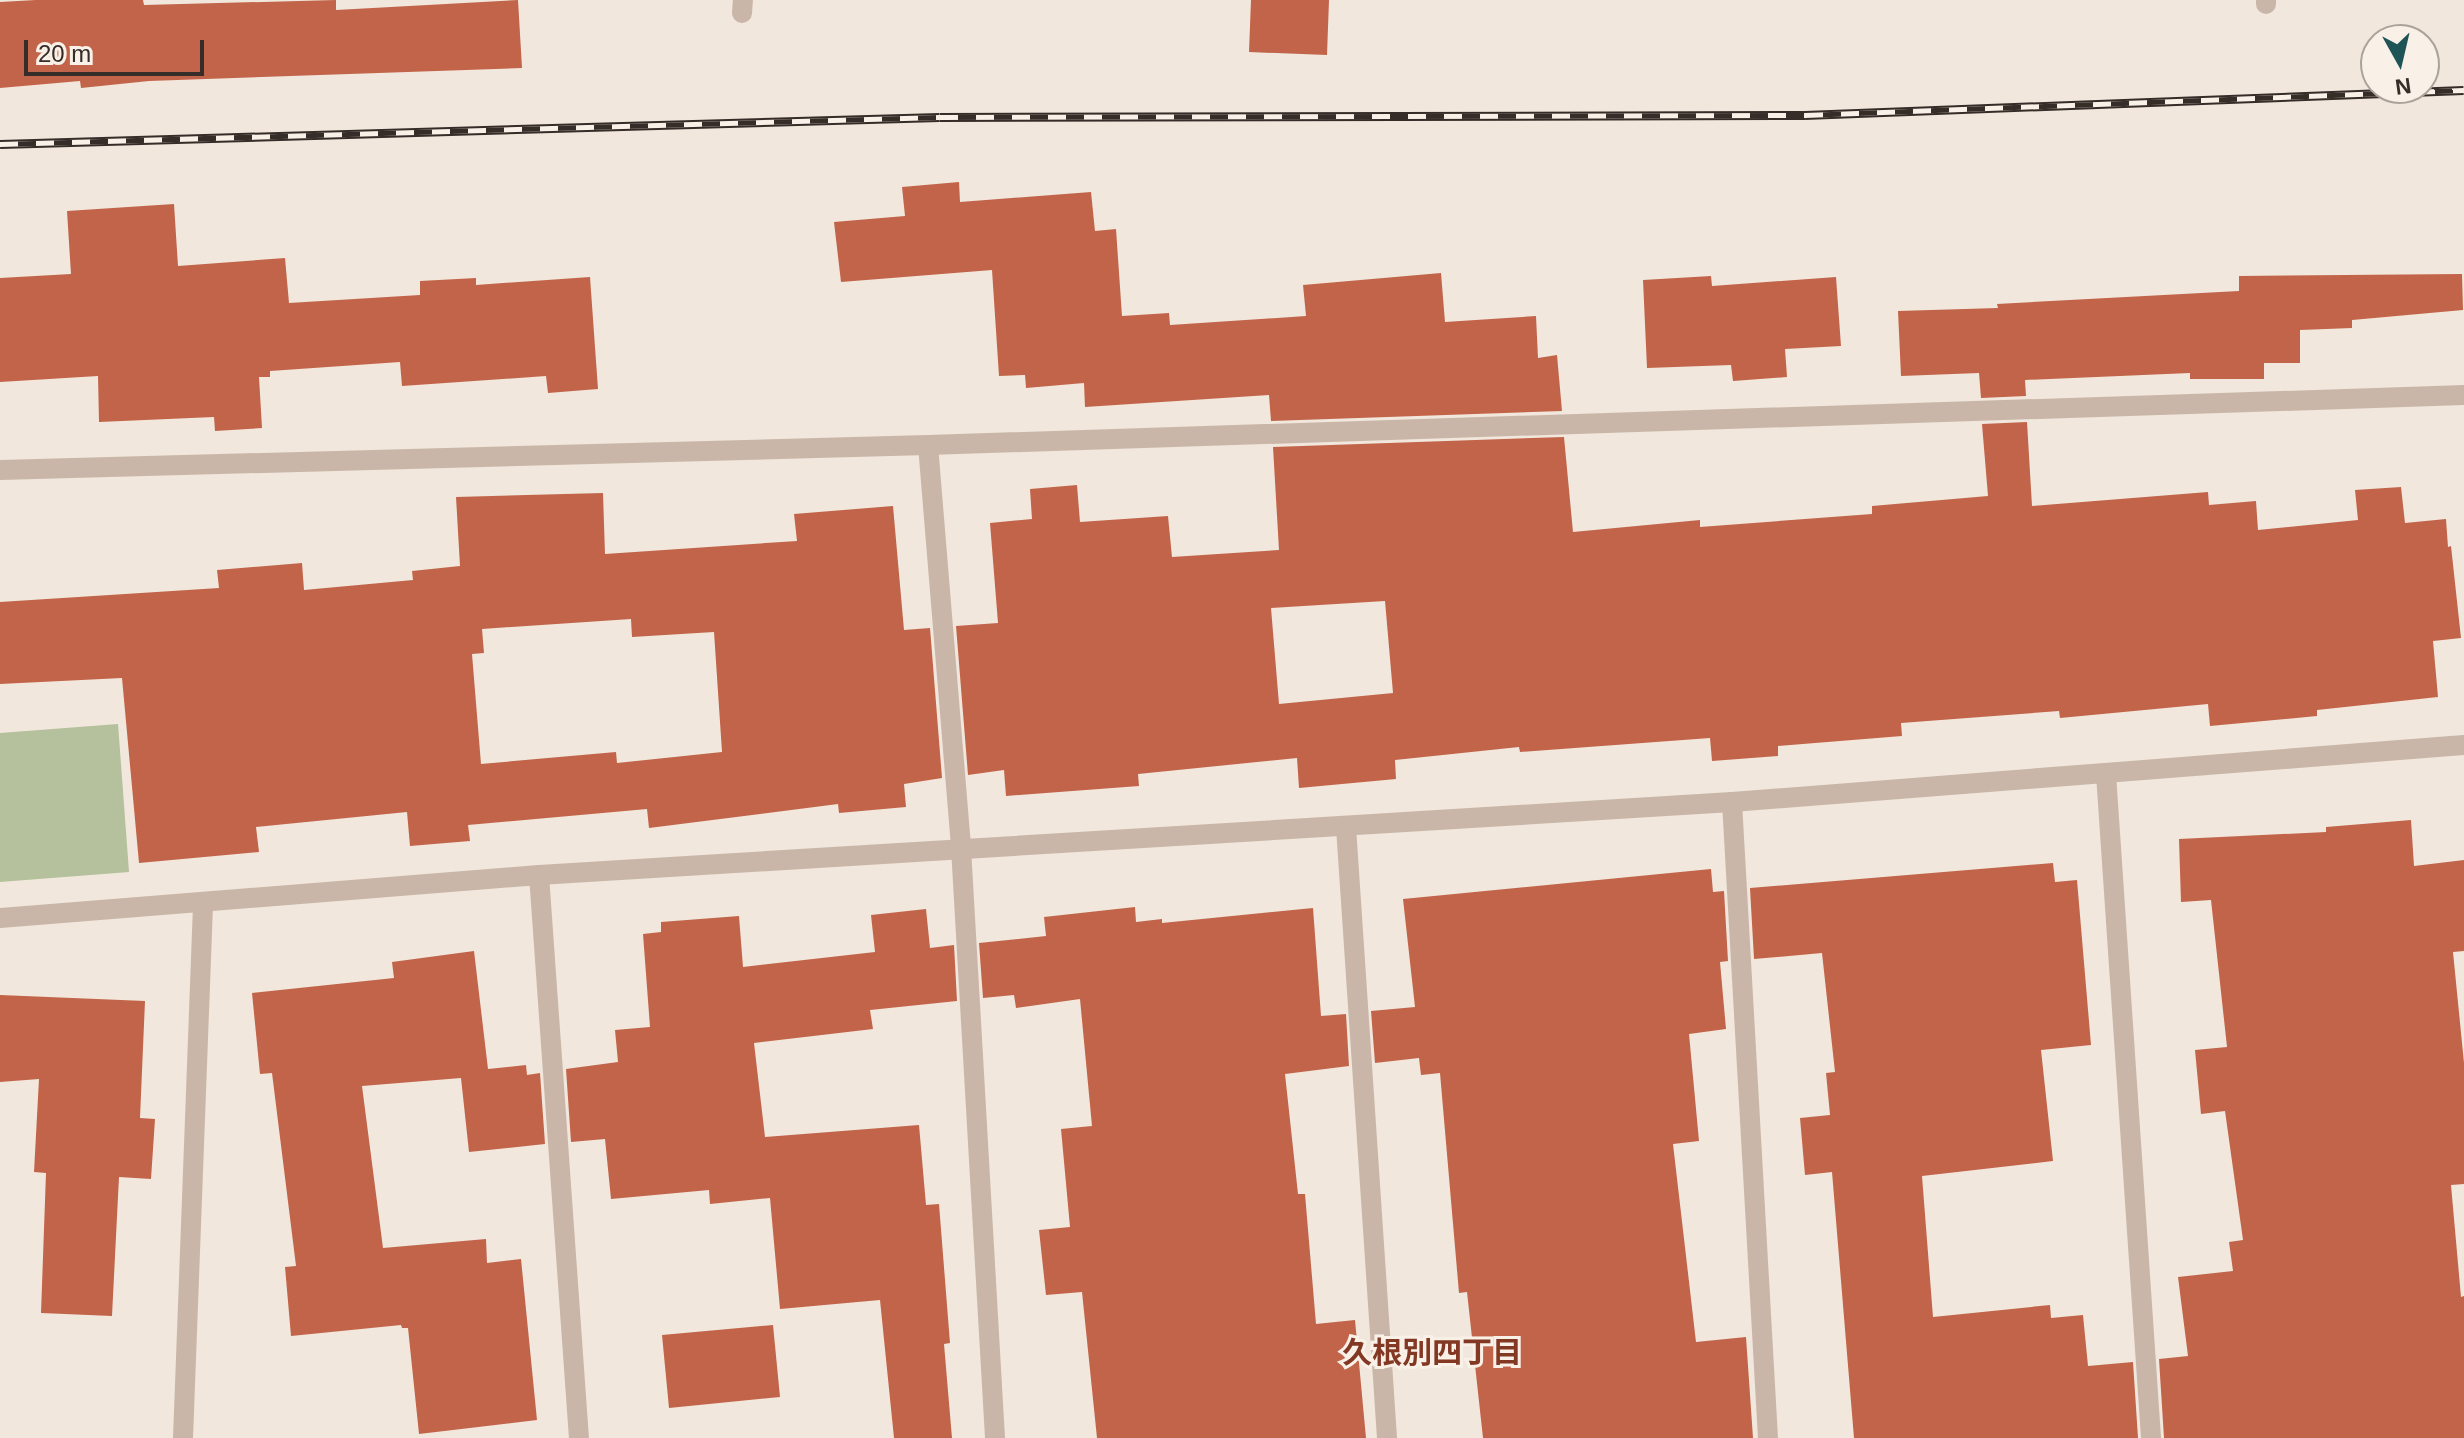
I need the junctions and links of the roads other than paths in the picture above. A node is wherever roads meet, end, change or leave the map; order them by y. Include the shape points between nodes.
1 (2464, 395) edge
2 (928, 445) junction
3 (0, 470) edge
4 (2464, 745) edge
5 (2106, 774) junction
6 (1732, 802) junction
7 (1346, 827) junction
8 (961, 848) junction
9 (539, 875) junction
10 (203, 905) junction
11 (0, 918) edge
12 (183, 1438) edge
13 (579, 1438) edge
14 (995, 1438) edge
15 (1387, 1438) edge
16 (1768, 1438) edge
17 (2151, 1438) edge

1 - 2 street
2 - 3 street
2 - 8 street
4 - 5 street
5 - 6 street
5 - 17 street
6 - 7 street
6 - 16 street
7 - 8 street
7 - 15 street
8 - 9 street
8 - 14 street
9 - 10 street
9 - 13 street
10 - 11 street
10 - 12 street

